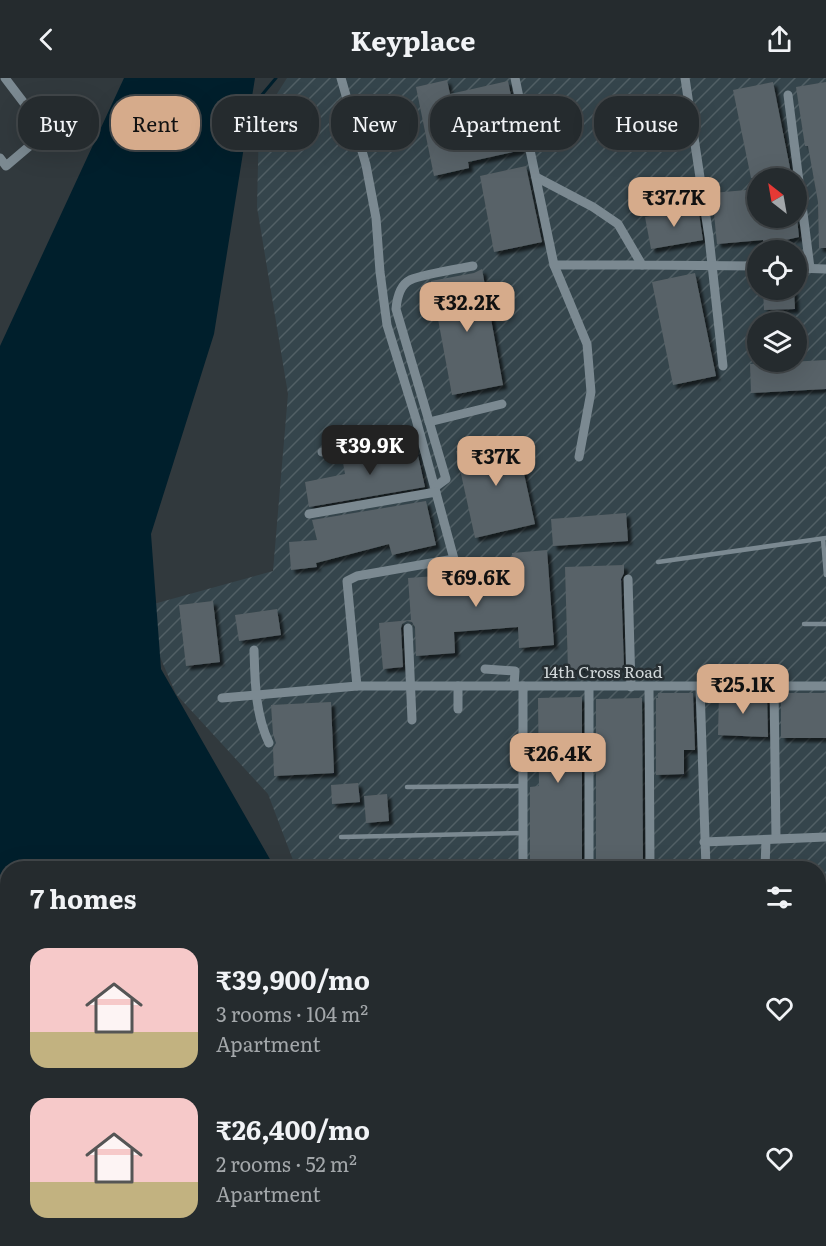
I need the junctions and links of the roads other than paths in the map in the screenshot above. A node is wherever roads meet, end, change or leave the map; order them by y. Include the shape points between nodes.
1 (5, 78) edge
2 (341, 78) edge
3 (515, 78) edge
4 (685, 78) edge
5 (788, 95) dead end
6 (0, 158) edge
7 (536, 177) junction
8 (555, 265) junction
9 (642, 265) junction
10 (711, 265) junction
11 (472, 266) dead end
12 (747, 267) edge
13 (810, 268) joint
14 (826, 269) edge
15 (723, 366) dead end
16 (502, 404) dead end
17 (429, 422) junction
18 (420, 434) junction
19 (322, 452) dead end
20 (579, 458) dead end
21 (435, 489) junction
22 (309, 514) dead end
23 (824, 539) edge
24 (658, 562) dead end
25 (826, 575) edge
26 (628, 579) dead end
27 (804, 624) dead end
28 (826, 624) edge
29 (408, 628) dead end
30 (254, 650) dead end
31 (485, 669) dead end
32 (357, 686) junction
33 (411, 686) junction
34 (458, 686) junction
35 (519, 686) junction
36 (826, 686) edge
37 (589, 687) junction
38 (631, 687) junction
39 (649, 687) junction
40 (700, 687) junction
41 (774, 687) junction
42 (256, 695) junction
43 (222, 698) dead end
44 (458, 709) dead end
45 (412, 720) dead end
46 (269, 743) dead end
47 (523, 786) junction
48 (407, 787) dead end
49 (523, 833) junction
50 (342, 837) dead end
51 (826, 837) edge
52 (776, 838) junction
53 (766, 840) junction
54 (704, 842) junction
55 (523, 861) edge
56 (589, 861) edge
57 (650, 861) edge
58 (705, 861) edge
59 (765, 861) edge
60 (826, 931) edge
61 (826, 945) edge

1 - 6 street via 46,132 6,166
2 - 18 street via 366,165 376,218 387,325
3 - 7 street
4 - 10 street
5 - 13 street
7 - 8 street
7 - 9 street via 618,224
8 - 9 street
8 - 20 street via 587,344 591,392
9 - 10 street
10 - 12 street
10 - 15 street
11 - 17 street via 409,280 397,298 396,309
13 - 14 street
16 - 17 street
17 - 21 street via 446,479
18 - 19 street
18 - 21 street
21 - 22 street
21 - 32 street via 454,559 346,581
23 - 24 lane
23 - 25 lane
26 - 38 street
27 - 28 lane
29 - 33 street
30 - 42 street
31 - 35 street via 515,671
32 - 33 street, 14th Cross Road
32 - 42 street, 14th Cross Road
33 - 34 street, 14th Cross Road
33 - 45 street
34 - 35 street, 14th Cross Road
34 - 44 street
35 - 37 street, 14th Cross Road
35 - 47 street
36 - 41 street, 14th Cross Road
37 - 38 street, 14th Cross Road
37 - 56 street
38 - 39 street, 14th Cross Road
39 - 40 street, 14th Cross Road
39 - 57 street
40 - 41 street, 14th Cross Road
40 - 54 street
41 - 52 street
42 - 43 street, 14th Cross Road
42 - 46 street
47 - 48 lane
47 - 49 street
49 - 50 lane
49 - 55 street
51 - 52 street
52 - 53 street
53 - 54 street
53 - 59 street
54 - 58 street
60 - 61 street

